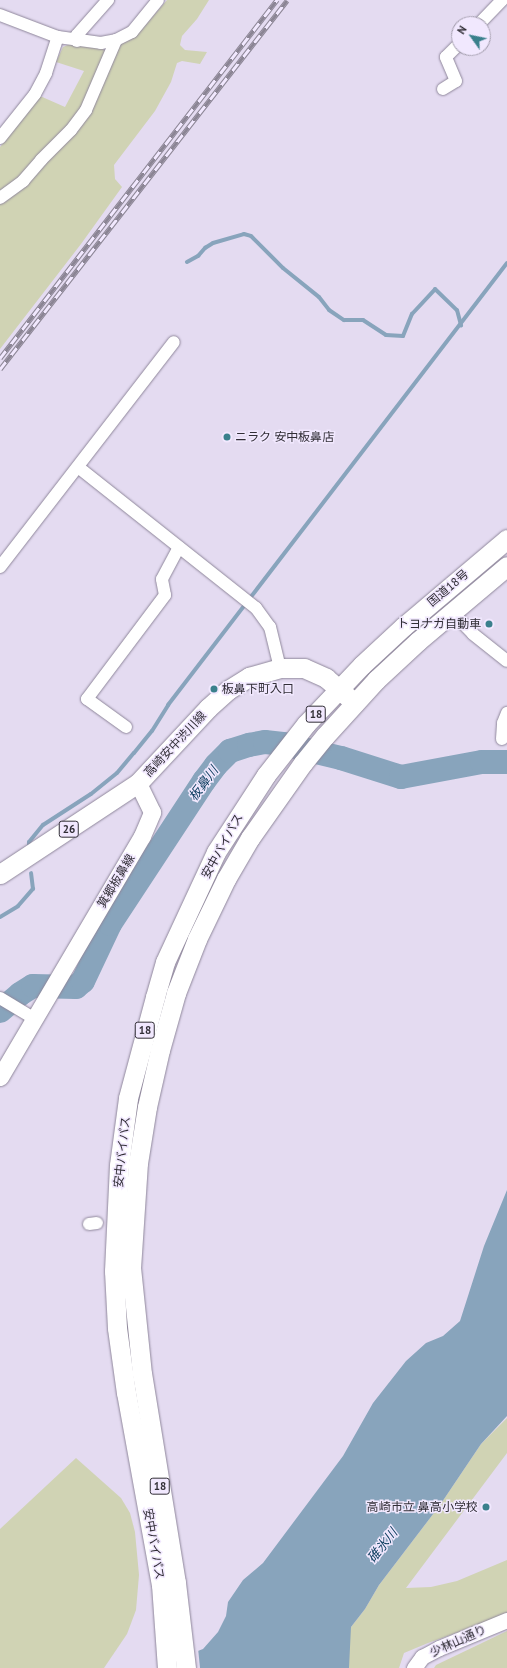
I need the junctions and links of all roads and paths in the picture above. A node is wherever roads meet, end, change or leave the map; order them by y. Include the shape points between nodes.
1 (108, 0) edge
2 (158, 0) edge
3 (502, 0) edge
4 (0, 15) edge
5 (487, 16) edge
6 (58, 37) junction
7 (116, 40) junction
8 (77, 41) junction
9 (451, 52) edge
10 (443, 89) dead end
11 (0, 138) edge
12 (0, 198) edge
13 (174, 342) dead end
14 (78, 466) junction
15 (507, 538) edge
16 (179, 547) junction
17 (507, 566) edge
18 (0, 567) edge
19 (452, 612) junction
20 (507, 661) edge
21 (280, 668) junction
22 (339, 689) junction
23 (355, 703) junction
24 (507, 713) edge
25 (126, 728) dead end
26 (502, 739) dead end
27 (138, 783) junction
28 (0, 874) edge
29 (2, 999) edge
30 (35, 1018) junction
31 (0, 1077) edge
32 (507, 1620) edge
33 (167, 1668) edge
34 (186, 1668) edge
35 (414, 1668) edge

1 - 8 street via 77,35
2 - 7 street via 132,32
3 - 5 street
4 - 6 street
6 - 8 street
6 - 11 street via 46,73 35,94
7 - 8 street via 101,43
7 - 12 street via 91,99 75,125 23,181
9 - 10 street via 446,57 456,81
13 - 14 street
14 - 16 street
14 - 18 street
15 - 22 main road, 国道18号 / 18 via 404,626
16 - 21 street via 264,617 270,627
16 - 25 street via 162,579 165,595 87,699
17 - 19 main road, 国道18号 / 18
19 - 20 street via 473,634
19 - 23 main road, 国道18号 / 18 via 376,680
21 - 22 main road, 高崎安中渋川線 / 26 via 304,668 319,674
21 - 27 main road, 高崎安中渋川線 / 26 via 249,677 228,690
22 - 23 main road, 高崎安中渋川線 / 26
22 - 33 main road, 安中バイパス / 18 via 280,758 216,852 165,962 128,1098 119,1165 114,1271 117,1328 126,1394 161,1585
23 - 34 main road, 安中バイパス / 18 via 303,763 250,838 226,879 197,939 176,993 147,1107 138,1163 132,1268 134,1303 142,1374 176,1583
24 - 26 street via 503,723
27 - 28 main road, 高崎安中渋川線 / 26
27 - 30 main road, 箕郷板鼻線 via 152,812 149,821
29 - 30 street
30 - 31 main road
32 - 35 street, 少林山通り via 422,1657

